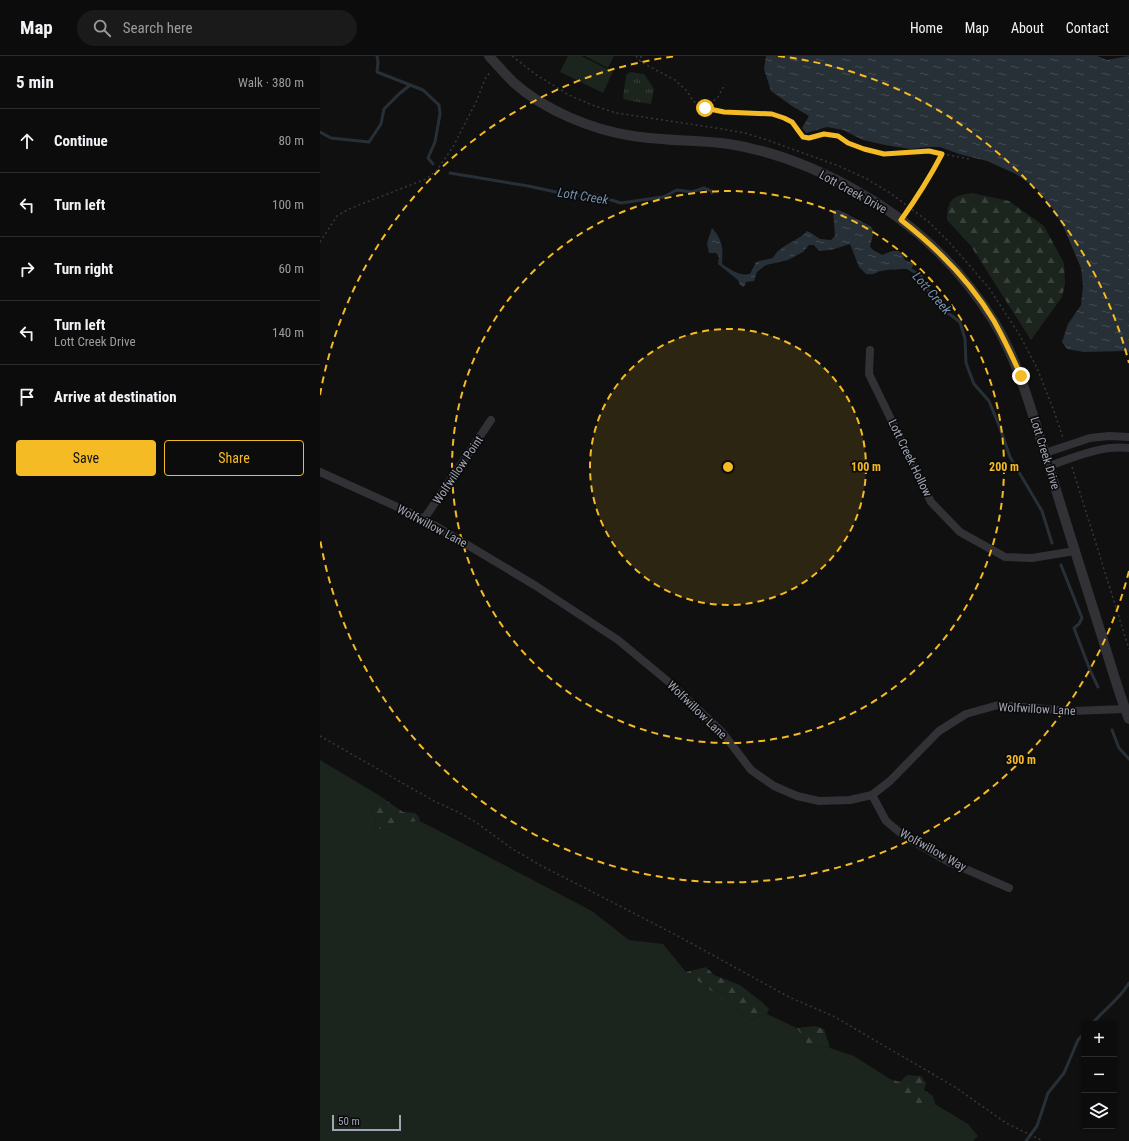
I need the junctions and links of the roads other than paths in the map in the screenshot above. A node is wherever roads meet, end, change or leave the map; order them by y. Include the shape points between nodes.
1 (493, 59) edge
2 (870, 350) dead end
3 (491, 420) dead end
4 (1129, 437) edge
5 (1129, 448) edge
6 (1045, 453) junction
7 (1049, 466) junction
8 (320, 472) edge
9 (424, 520) junction
10 (1075, 551) junction
11 (1125, 709) junction
12 (1129, 719) edge
13 (872, 794) junction
14 (1009, 888) dead end

1 - 6 street, Lott Creek Drive via 531,96 579,121 631,136 730,144 788,159 844,184 901,220 952,266 994,321 1021,376
2 - 10 street, Lott Creek Hollow via 869,374 931,502 960,532 1005,557 1032,558
3 - 9 street, Wolfwillow Point
4 - 6 street via 1090,438
5 - 7 street via 1091,451
6 - 7 street, Lott Creek Drive
7 - 10 street, Lott Creek Drive
8 - 9 street, Wolfwillow Lane
9 - 13 street, Wolfwillow Lane via 536,586 618,640 670,683 722,732 751,770 774,786 797,796 819,801 850,800
10 - 11 street, Lott Creek Drive
11 - 12 street, Lott Creek Drive
11 - 13 street, Wolfwillow Lane via 1072,712 998,705 966,714 939,731 890,781
13 - 14 street, Wolfwillow Way via 886,821 904,836 947,861

